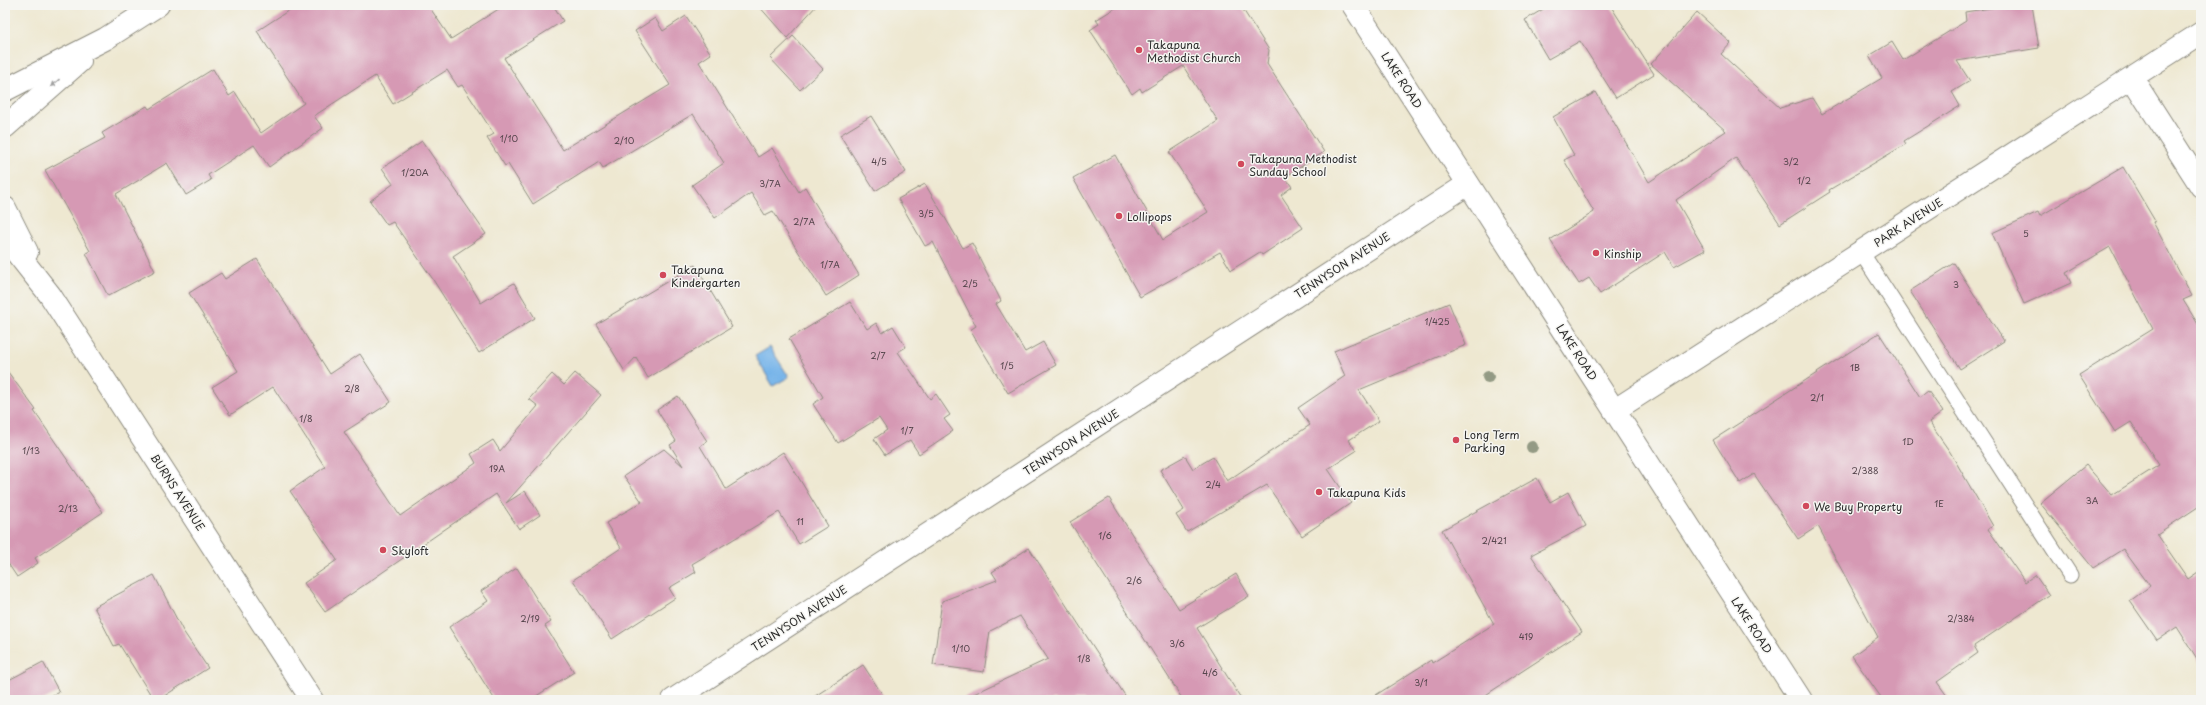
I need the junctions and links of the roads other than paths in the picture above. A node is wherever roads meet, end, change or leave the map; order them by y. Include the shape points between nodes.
1 (158, 5) edge
2 (1353, 5) edge
3 (2201, 33) edge
4 (106, 39) junction
5 (2132, 78) junction
6 (5, 90) edge
7 (5, 126) edge
8 (1468, 184) junction
9 (2201, 186) edge
10 (5, 208) edge
11 (5, 238) edge
12 (1861, 252) junction
13 (42, 284) junction
14 (1615, 410) junction
15 (2070, 575) dead end
16 (312, 700) edge
17 (673, 700) edge
18 (1802, 700) edge

1 - 4 main road
2 - 8 main road, LAKE ROAD
3 - 5 main road, PARK AVENUE
4 - 6 main road
4 -> 7 main road
5 - 9 main road
5 - 12 main road, PARK AVENUE
8 - 14 main road, LAKE ROAD
8 - 17 main road, TENNYSON AVENUE
10 - 13 main road, BURNS AVENUE
11 - 13 main road, BURNS AVENUE
12 - 14 main road, PARK AVENUE
12 - 15 lane
13 - 16 main road, BURNS AVENUE
14 - 18 main road, LAKE ROAD via 1681,517

